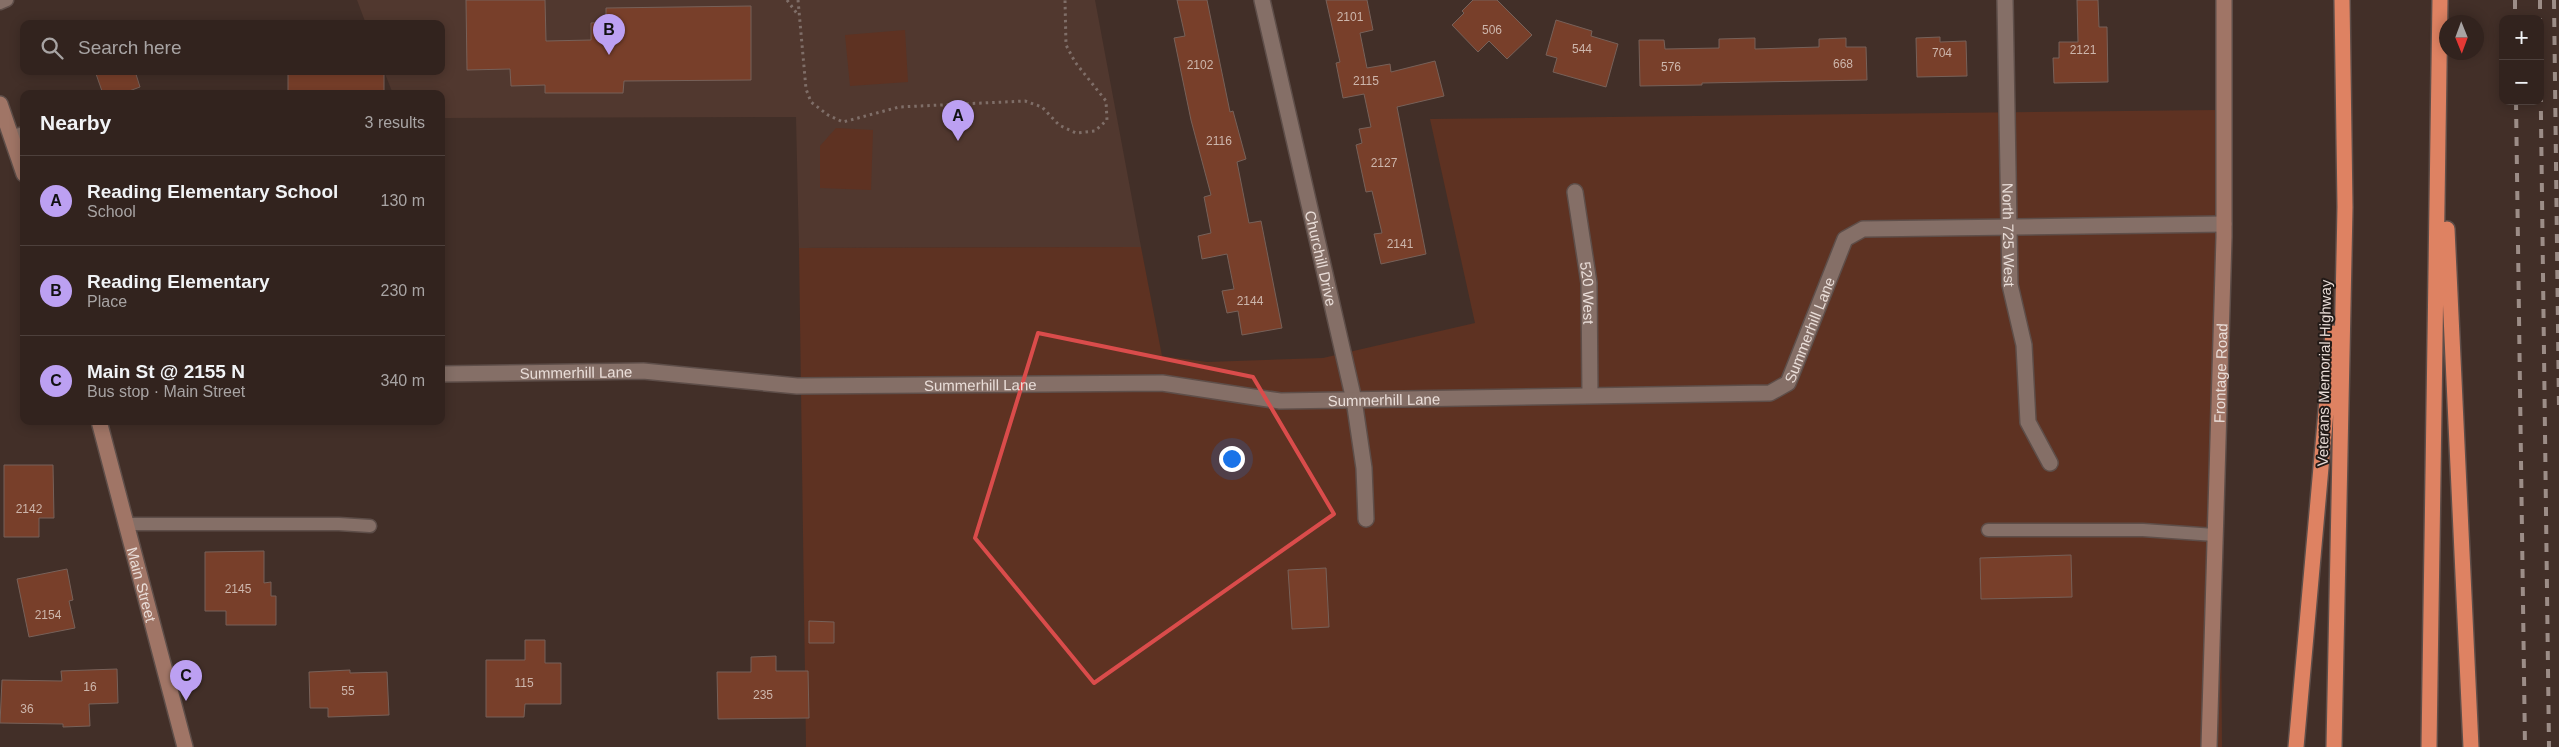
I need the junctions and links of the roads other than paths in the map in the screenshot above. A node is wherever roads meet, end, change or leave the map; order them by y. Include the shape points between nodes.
1 (7, 0) edge
2 (1262, 0) edge
3 (2005, 0) edge
4 (2224, 0) edge
5 (2342, 0) edge
6 (2440, 0) edge
7 (0, 4) edge
8 (2440, 90) junction
9 (0, 104) edge
10 (17, 135) edge
11 (20, 152) edge
12 (1575, 192) dead end
13 (2345, 207) junction
14 (2224, 224) junction
15 (2008, 226) junction
16 (445, 374) edge
17 (1590, 395) junction
18 (1354, 400) junction
19 (100, 425) edge
20 (2050, 463) dead end
21 (1366, 519) dead end
22 (126, 524) junction
23 (370, 526) dead end
24 (1988, 530) dead end
25 (2215, 535) junction
26 (185, 747) edge
27 (2209, 747) edge
28 (2296, 747) edge
29 (2334, 747) edge
30 (2429, 747) edge
31 (2471, 747) edge

1 - 7 lane
2 - 18 street, Churchill Drive
3 - 15 street, North 725 West
4 - 14 street, Frontage Road
5 - 13 highway, Veterans Memorial Highway
6 - 8 highway
8 - 30 highway
8 - 31 highway
9 - 10 street
10 - 11 street
12 - 17 street, 520 West via 1589,283
13 - 28 highway
13 - 29 highway, Veterans Memorial Highway
14 - 15 street, Summerhill Lane
14 - 25 street, Frontage Road
15 - 17 street, Summerhill Lane via 1863,229 1845,238 1788,383 1770,394
15 - 20 street, North 725 West via 2010,286 2024,345 2028,422
16 - 18 street, Summerhill Lane via 643,371 797,386 1162,383 1280,401
17 - 18 street, Summerhill Lane
18 - 21 street, Churchill Drive via 1364,468
19 - 22 street, Main Street
22 - 23 lane
22 - 26 street, Main Street
24 - 25 lane via 2143,530
25 - 27 street, Frontage Road

